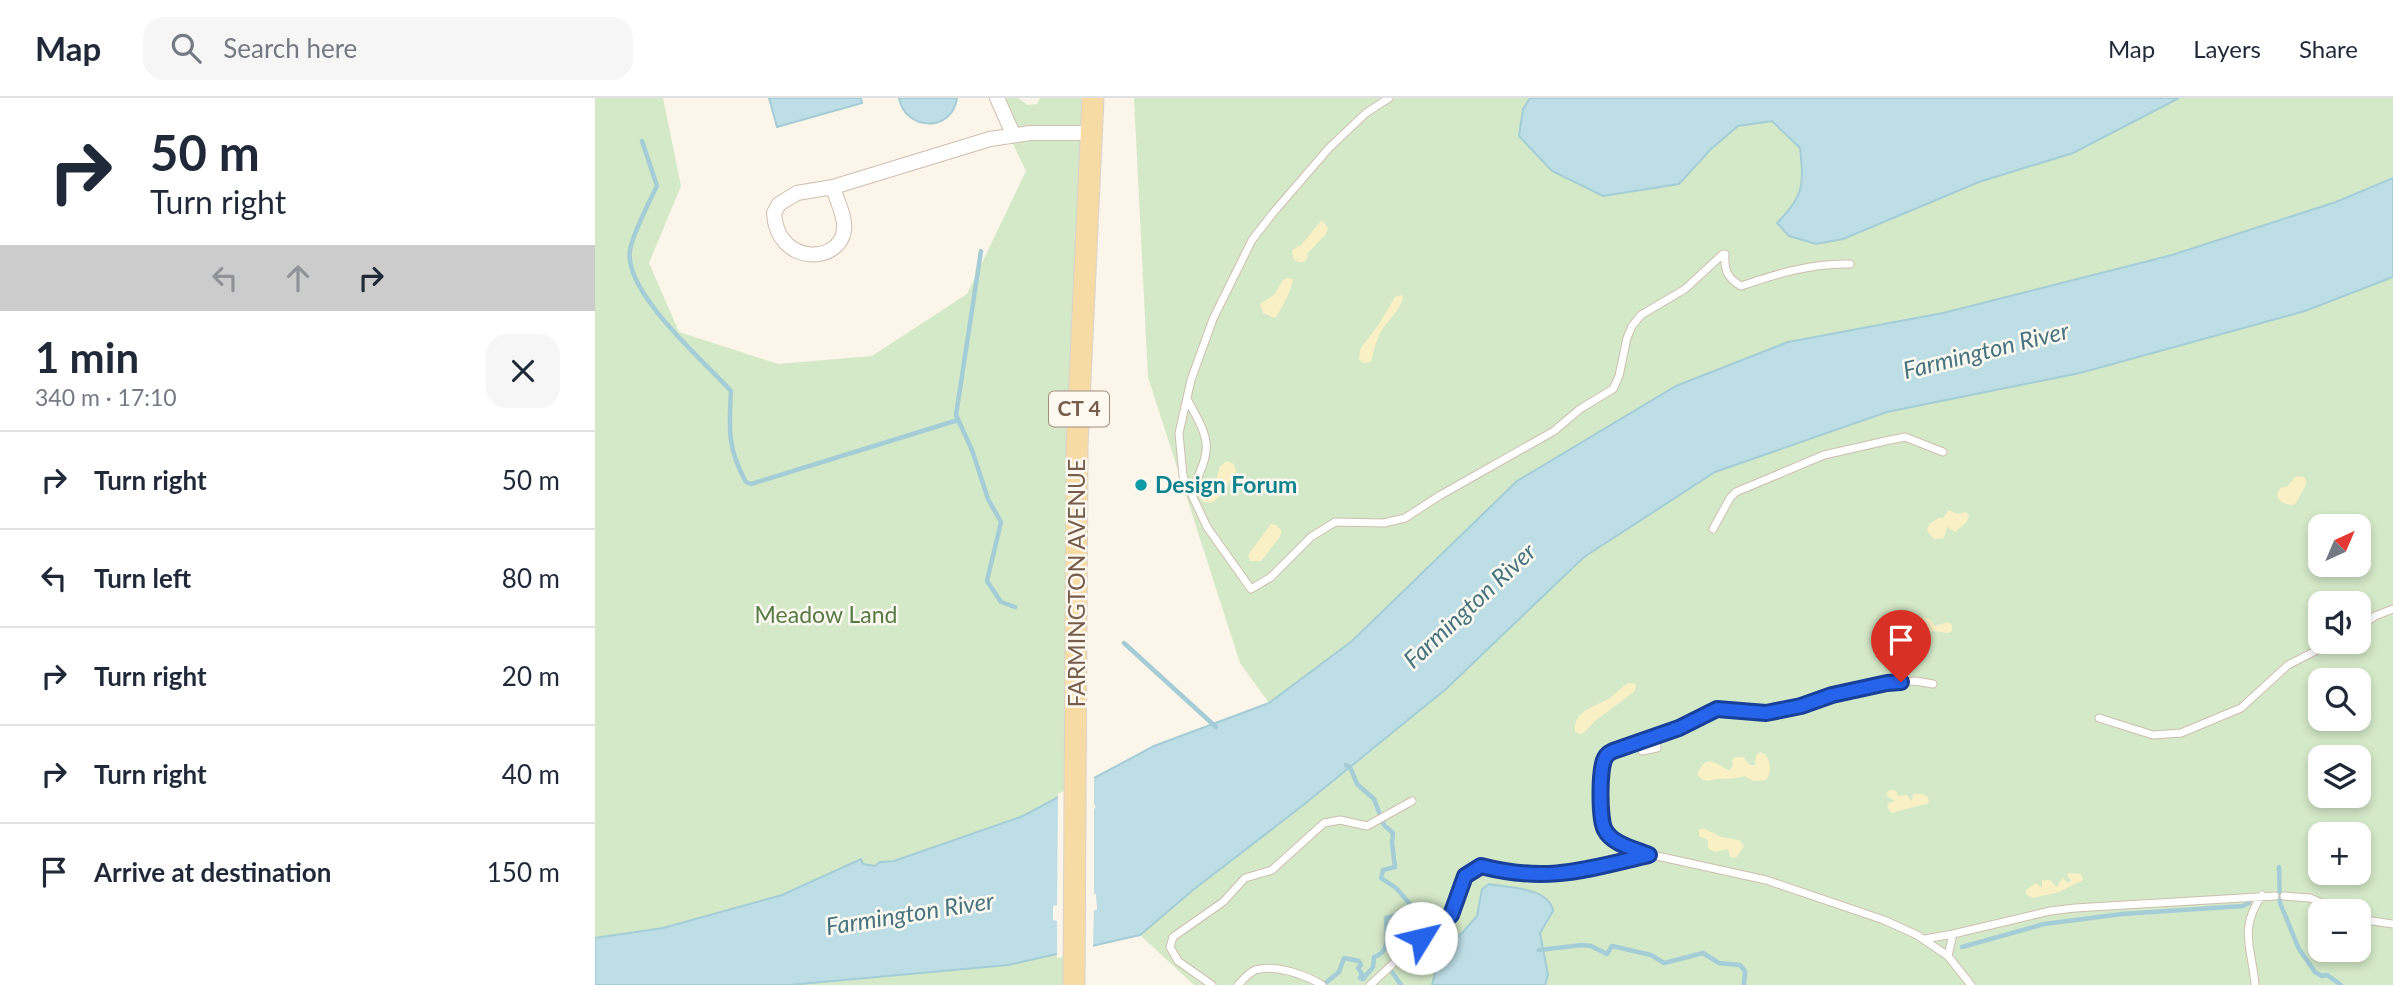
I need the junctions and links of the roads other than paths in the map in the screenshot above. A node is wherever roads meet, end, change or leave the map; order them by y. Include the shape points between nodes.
1 (997, 98) edge
2 (1093, 98) edge
3 (1388, 98) edge
4 (1091, 133) junction
5 (1013, 134) junction
6 (833, 187) junction
7 (1850, 264) dead end
8 (1187, 398) junction
9 (1943, 452) dead end
10 (1191, 493) junction
11 (1713, 529) dead end
12 (2393, 609) edge
13 (2371, 618) edge
14 (2310, 654) edge
15 (1933, 684) dead end
16 (1717, 701) dead end
17 (1766, 713) junction
18 (1705, 714) junction
19 (2099, 718) dead end
20 (1770, 724) dead end
21 (1656, 736) junction
22 (1647, 740) junction
23 (1638, 743) junction
24 (1650, 749) junction
25 (1412, 801) dead end
26 (1649, 855) junction
27 (2262, 895) junction
28 (2275, 896) dead end
29 (2284, 896) dead end
30 (2313, 899) edge
31 (2371, 921) edge
32 (2393, 924) edge
33 (1953, 934) junction
34 (1925, 939) junction
35 (1948, 956) junction
36 (1321, 984) edge
37 (1074, 985) edge
38 (1212, 985) edge
39 (1238, 985) edge
40 (1370, 985) edge
41 (1971, 985) edge
42 (2255, 985) edge

1 - 5 street
2 - 4 main road, FARMINGTON AVENUE / CT 4
3 - 8 lane via 1329,148 1252,240 1213,318
4 - 5 street
4 - 37 main road, FARMINGTON AVENUE / CT 4 via 1077,445
5 - 6 street
6 - 6 street via 791,196 776,209 780,235 792,249 818,254 842,237 844,226
7 - 10 lane via 1809,267 1741,286 1729,280 1723,254 1685,289 1641,315 1627,338 1613,389 1554,431 1405,518 1384,523 1335,522 1251,589 1207,527
8 - 10 lane via 1179,433 1183,476
8 - 10 lane via 1208,441
9 - 11 lane via 1905,437 1824,455 1736,492
12 - 13 lane
14 - 19 lane via 2288,665 2241,708 2181,733 2153,735
15 - 17 lane via 1887,683
16 - 18 lane
17 - 18 lane via 1717,709
17 - 20 lane
18 - 21 lane
21 - 22 lane
21 - 24 lane via 1657,748
22 - 23 lane
22 - 24 lane
23 - 24 lane via 1642,751
23 - 26 lane via 1606,755 1602,820 1605,832 1615,840
25 - 38 lane via 1367,826 1340,820 1324,823 1272,870 1245,878 1223,902 1173,937 1170,947 1178,961
26 - 34 lane via 1766,880 1884,920
26 - 40 lane via 1548,876 1481,866 1465,876 1451,915
27 - 28 lane
27 - 33 lane via 2050,911
27 - 42 lane via 2249,917 2247,931
29 - 30 lane
31 - 32 lane
33 - 34 lane
33 - 35 lane
34 - 35 lane
35 - 41 lane
36 - 39 lane via 1307,976 1262,969

